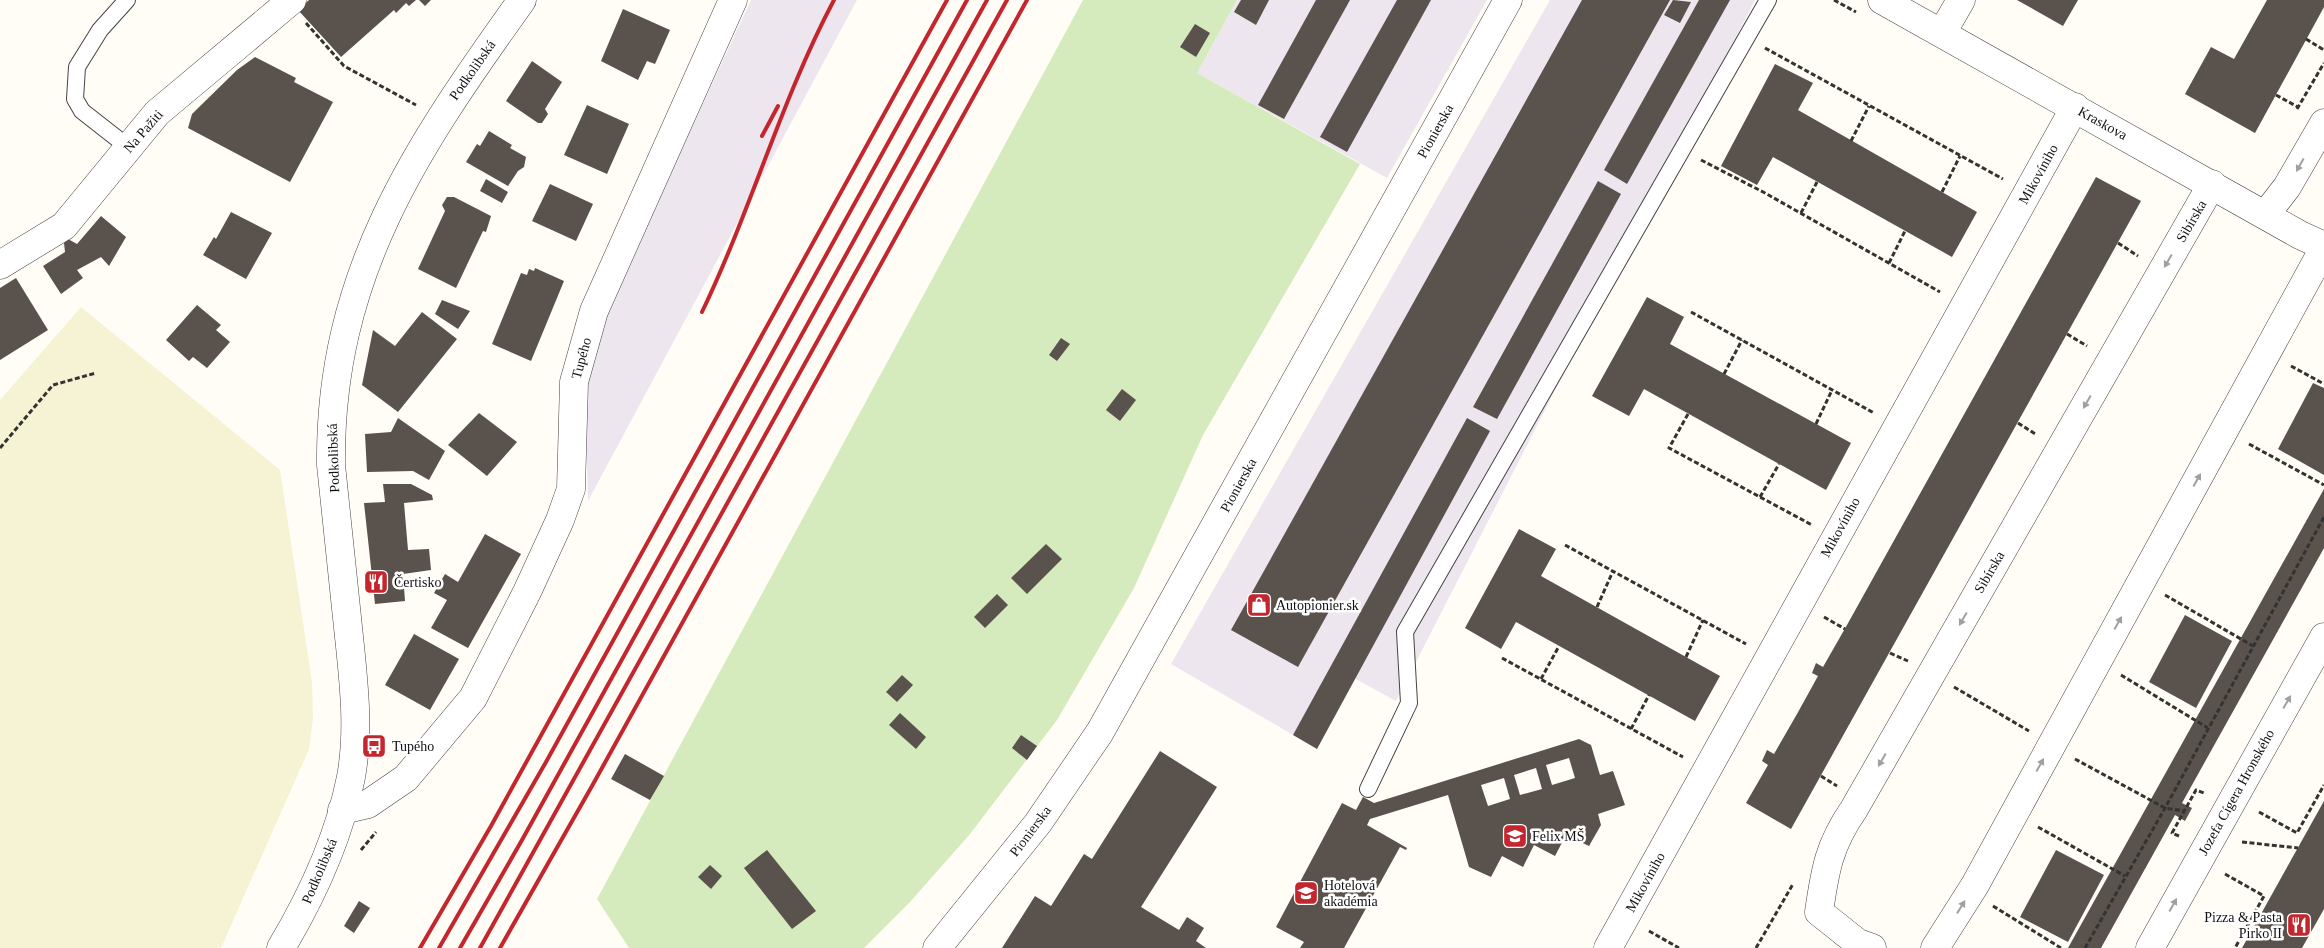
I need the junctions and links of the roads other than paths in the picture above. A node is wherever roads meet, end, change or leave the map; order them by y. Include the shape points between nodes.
1 (127, 0) edge
2 (522, 0) edge
3 (733, 0) edge
4 (1508, 0) edge
5 (1768, 0) edge
6 (1882, 0) edge
7 (1961, 0) edge
8 (290, 2) edge
9 (1942, 33) junction
10 (2075, 108) junction
11 (2324, 122) edge
12 (128, 148) junction
13 (2212, 184) junction
14 (2266, 214) junction
15 (2324, 247) edge
16 (0, 265) edge
17 (2324, 637) edge
18 (1368, 789) dead end
19 (342, 810) junction
20 (281, 948) edge
21 (937, 948) edge
22 (1608, 948) edge
23 (1872, 948) edge
24 (1935, 948) edge
25 (2150, 948) edge

1 - 12 lane via 100,30 77,66 75,99 82,111
2 - 19 street, Podkolibská via 458,89 399,188 358,284 343,338 331,430 331,465 352,672 355,745
3 - 19 street, Tupého via 594,311 574,382 570,488 560,520 527,592 473,698 406,778 368,804
4 - 21 street, Pionierska via 1100,732 1038,823
5 - 18 lane via 1405,632 1409,703
6 - 9 street, Kraskova
7 - 9 street
8 - 12 street, Na Pažiti via 157,113
9 - 10 street, Kraskova
10 - 13 street, Kraskova
10 - 22 street, Mikovíniho
11 -> 14 street via 2288,188
12 - 16 street, Na Pažiti via 64,226
13 - 14 street, Kraskova
13 -> 23 street, Sibírska via 1838,833 1825,873 1819,912 1858,943
14 - 15 street, Kraskova
24 -> 15 street via 1974,885
25 -> 17 street, Jozefa Cígera Hronského
19 - 20 street, Podkolibská via 324,864

